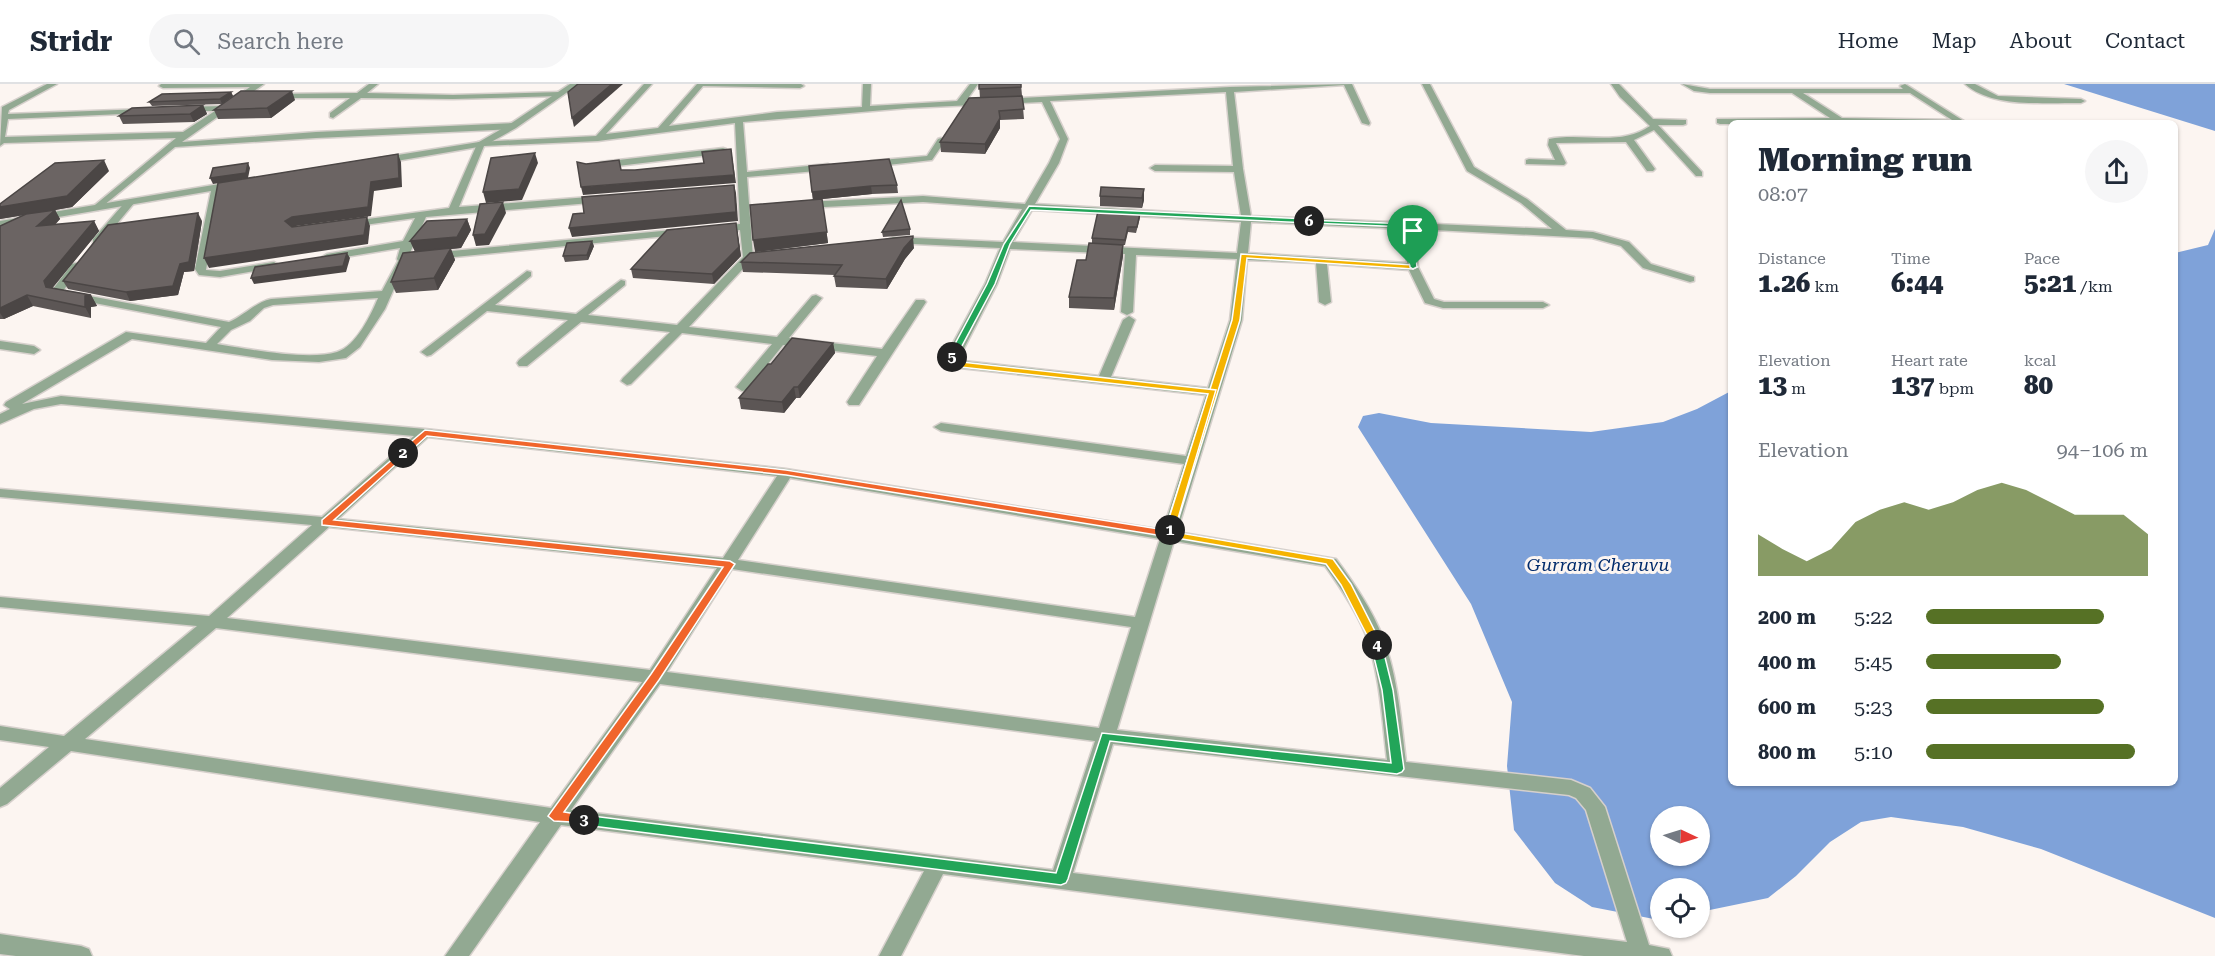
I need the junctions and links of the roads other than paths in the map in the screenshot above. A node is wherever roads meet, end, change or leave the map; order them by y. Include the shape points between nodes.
1 (53, 84) edge
2 (167, 84) edge
3 (374, 84) edge
4 (575, 84) edge
5 (648, 84) edge
6 (701, 84) edge
7 (867, 84) edge
8 (974, 84) edge
9 (1341, 84) edge
10 (1348, 84) edge
11 (1426, 84) edge
12 (1615, 84) edge
13 (1686, 84) edge
14 (1784, 84) edge
15 (1901, 84) edge
16 (1969, 84) edge
17 (259, 85) edge
18 (801, 85) edge
19 (1230, 89) junction
20 (1794, 91) junction
21 (1912, 91) junction
22 (560, 94) junction
23 (244, 96) junction
24 (255, 96) edge
25 (267, 96) edge
26 (359, 96) junction
27 (1045, 99) junction
28 (2081, 101) dead end
29 (960, 103) junction
30 (796, 104) junction
31 (226, 108) junction
32 (866, 108) junction
33 (180, 110) edge
34 (156, 111) edge
35 (3, 112) edge
36 (333, 115) dead end
37 (739, 120) junction
38 (1838, 120) edge
39 (1958, 120) edge
40 (1720, 121) dead end
41 (1728, 121) edge
42 (1683, 122) dead end
43 (1366, 123) dead end
44 (1653, 124) junction
45 (513, 126) junction
46 (660, 131) junction
47 (185, 135) junction
48 (598, 138) junction
49 (1628, 139) junction
50 (0, 141) edge
51 (941, 141) edge
52 (481, 144) junction
53 (172, 145) junction
54 (741, 149) junction
55 (1529, 162) dead end
56 (365, 163) edge
57 (861, 164) edge
58 (588, 166) edge
59 (837, 166) edge
60 (1155, 168) dead end
61 (1650, 169) dead end
62 (1238, 170) junction
63 (1699, 174) dead end
64 (742, 175) junction
65 (250, 182) edge
66 (215, 188) junction
67 (742, 188) junction
68 (730, 189) edge
69 (615, 198) edge
70 (130, 202) junction
71 (791, 206) edge
72 (98, 207) junction
73 (1029, 208) junction
74 (757, 209) edge
75 (453, 210) junction
76 (745, 210) junction
77 (422, 214) junction
78 (1246, 218) junction
79 (0, 224) edge
80 (342, 225) edge
81 (745, 226) junction
82 (1409, 226) junction
83 (710, 230) edge
84 (698, 231) edge
85 (1563, 233) junction
86 (882, 241) edge
87 (407, 244) junction
88 (1007, 244) junction
89 (1131, 251) junction
90 (1244, 256) junction
91 (314, 259) edge
92 (402, 259) junction
93 (1321, 260) junction
94 (290, 262) edge
95 (1413, 267) junction
96 (527, 274) dead end
97 (1690, 279) dead end
98 (621, 283) dead end
99 (386, 294) junction
100 (816, 298) dead end
101 (920, 302) dead end
102 (1325, 302) dead end
103 (1544, 305) dead end
104 (485, 307) junction
105 (579, 318) junction
106 (227, 327) junction
107 (680, 329) junction
108 (780, 341) junction
109 (0, 345) edge
110 (210, 346) junction
111 (34, 350) dead end
112 (427, 352) dead end
113 (885, 353) junction
114 (523, 363) dead end
115 (1103, 380) junction
116 (627, 381) dead end
117 (742, 387) dead end
118 (1213, 392) junction
119 (854, 402) dead end
120 (4, 417) edge
121 (940, 427) dead end
122 (425, 433) junction
123 (1192, 461) junction
124 (786, 473) junction
125 (0, 493) edge
126 (326, 522) junction
127 (1169, 534) junction
128 (730, 564) junction
129 (0, 602) edge
130 (213, 622) junction
131 (1141, 623) junction
132 (655, 677) junction
133 (0, 733) edge
134 (1106, 736) junction
135 (66, 743) junction
136 (1397, 769) junction
137 (0, 799) edge
138 (554, 816) junction
139 (938, 864) junction
140 (1061, 879) junction
141 (0, 944) edge
142 (1648, 955) edge
143 (81, 956) edge
144 (456, 956) edge
145 (890, 956) edge

1 - 35 street
2 - 17 street via 163,86
3 - 26 street
4 - 22 street
5 - 48 street
6 - 18 street
6 - 46 street
7 - 32 street
8 - 29 street
9 - 19 street
10 - 43 street
11 - 85 street via 1470,169 1524,201
12 - 44 street
13 - 20 street via 1703,90
14 - 20 street
15 - 21 street
16 - 28 street via 1998,98
17 - 23 street
18 - 30 street
19 - 27 street
19 - 62 street
20 - 21 street
20 - 38 street
21 - 39 street
22 - 26 street
22 - 45 street
23 - 24 street
23 - 31 street
25 - 26 street
26 - 36 street
27 - 29 street
27 - 73 street via 1064,139
29 - 32 street
30 - 32 street
30 - 37 street
31 - 33 street
31 - 47 street
34 - 35 street
35 - 50 street
37 - 46 street
37 - 54 street
40 - 41 street
42 - 44 street
44 - 49 street via 1649,132
44 - 63 street
45 - 52 street
45 - 53 street
46 - 48 street
47 - 50 street
47 - 53 street
48 - 52 street
49 - 55 street via 1552,141 1561,163
49 - 61 street
51 - 57 street via 928,158
52 - 56 street
52 - 75 street
53 - 72 street
54 - 58 street
54 - 64 street
59 - 64 street
60 - 62 street
62 - 78 street
64 - 67 street
65 - 66 street
66 - 70 street
66 - 94 street via 200,269 203,273 220,274
67 - 68 street
67 - 76 street
69 - 75 street
70 - 72 street
70 - 106 street via 56,293 219,322
71 - 73 street via 903,198
72 - 79 street
73 - 78 street
73 - 88 street
74 - 76 street
75 - 77 street
76 - 81 street
77 - 80 street
77 - 87 street
78 - 82 street
78 - 90 street
81 - 83 street
81 - 107 street via 753,257
82 - 85 street
82 - 95 street
84 - 92 street
85 - 97 street via 1593,235 1625,244 1647,266
86 - 88 street
87 - 91 street
87 - 92 street
88 - 89 street
88 - 115 street via 953,360 960,364
89 - 90 street
89 - 115 street via 1128,316
90 - 93 street
90 - 118 street via 1236,320
92 - 99 street
93 - 95 street
93 - 102 street
95 - 103 street via 1429,302 1435,304
96 - 104 street
98 - 105 street
99 - 106 street via 271,302 246,320
99 - 110 street via 356,344 342,356 272,356
100 - 108 street
101 - 113 street
104 - 105 street
104 - 112 street
105 - 107 street
105 - 114 street
106 - 110 street
107 - 108 street
107 - 116 street
108 - 113 street
108 - 117 street
109 - 111 street
110 - 120 street via 130,335 7,408
113 - 119 street
115 - 118 street
118 - 123 street
120 - 122 street via 42,401 61,400
121 - 123 street
122 - 124 street
122 - 126 street
123 - 127 street
124 - 127 street
124 - 128 street
125 - 126 street
126 - 128 street
126 - 130 street
127 - 131 street
127 - 136 street via 1330,562 1376,640
128 - 131 street
128 - 132 street
129 - 130 street
130 - 132 street
130 - 135 street
131 - 134 street
132 - 134 street
132 - 138 street
133 - 135 street
134 - 136 street
134 - 140 street
135 - 137 street
135 - 138 street
136 - 142 street via 1570,788 1583,794 1595,807
138 - 139 street
138 - 144 street
139 - 140 street
139 - 145 street
140 - 142 street
141 - 143 street

